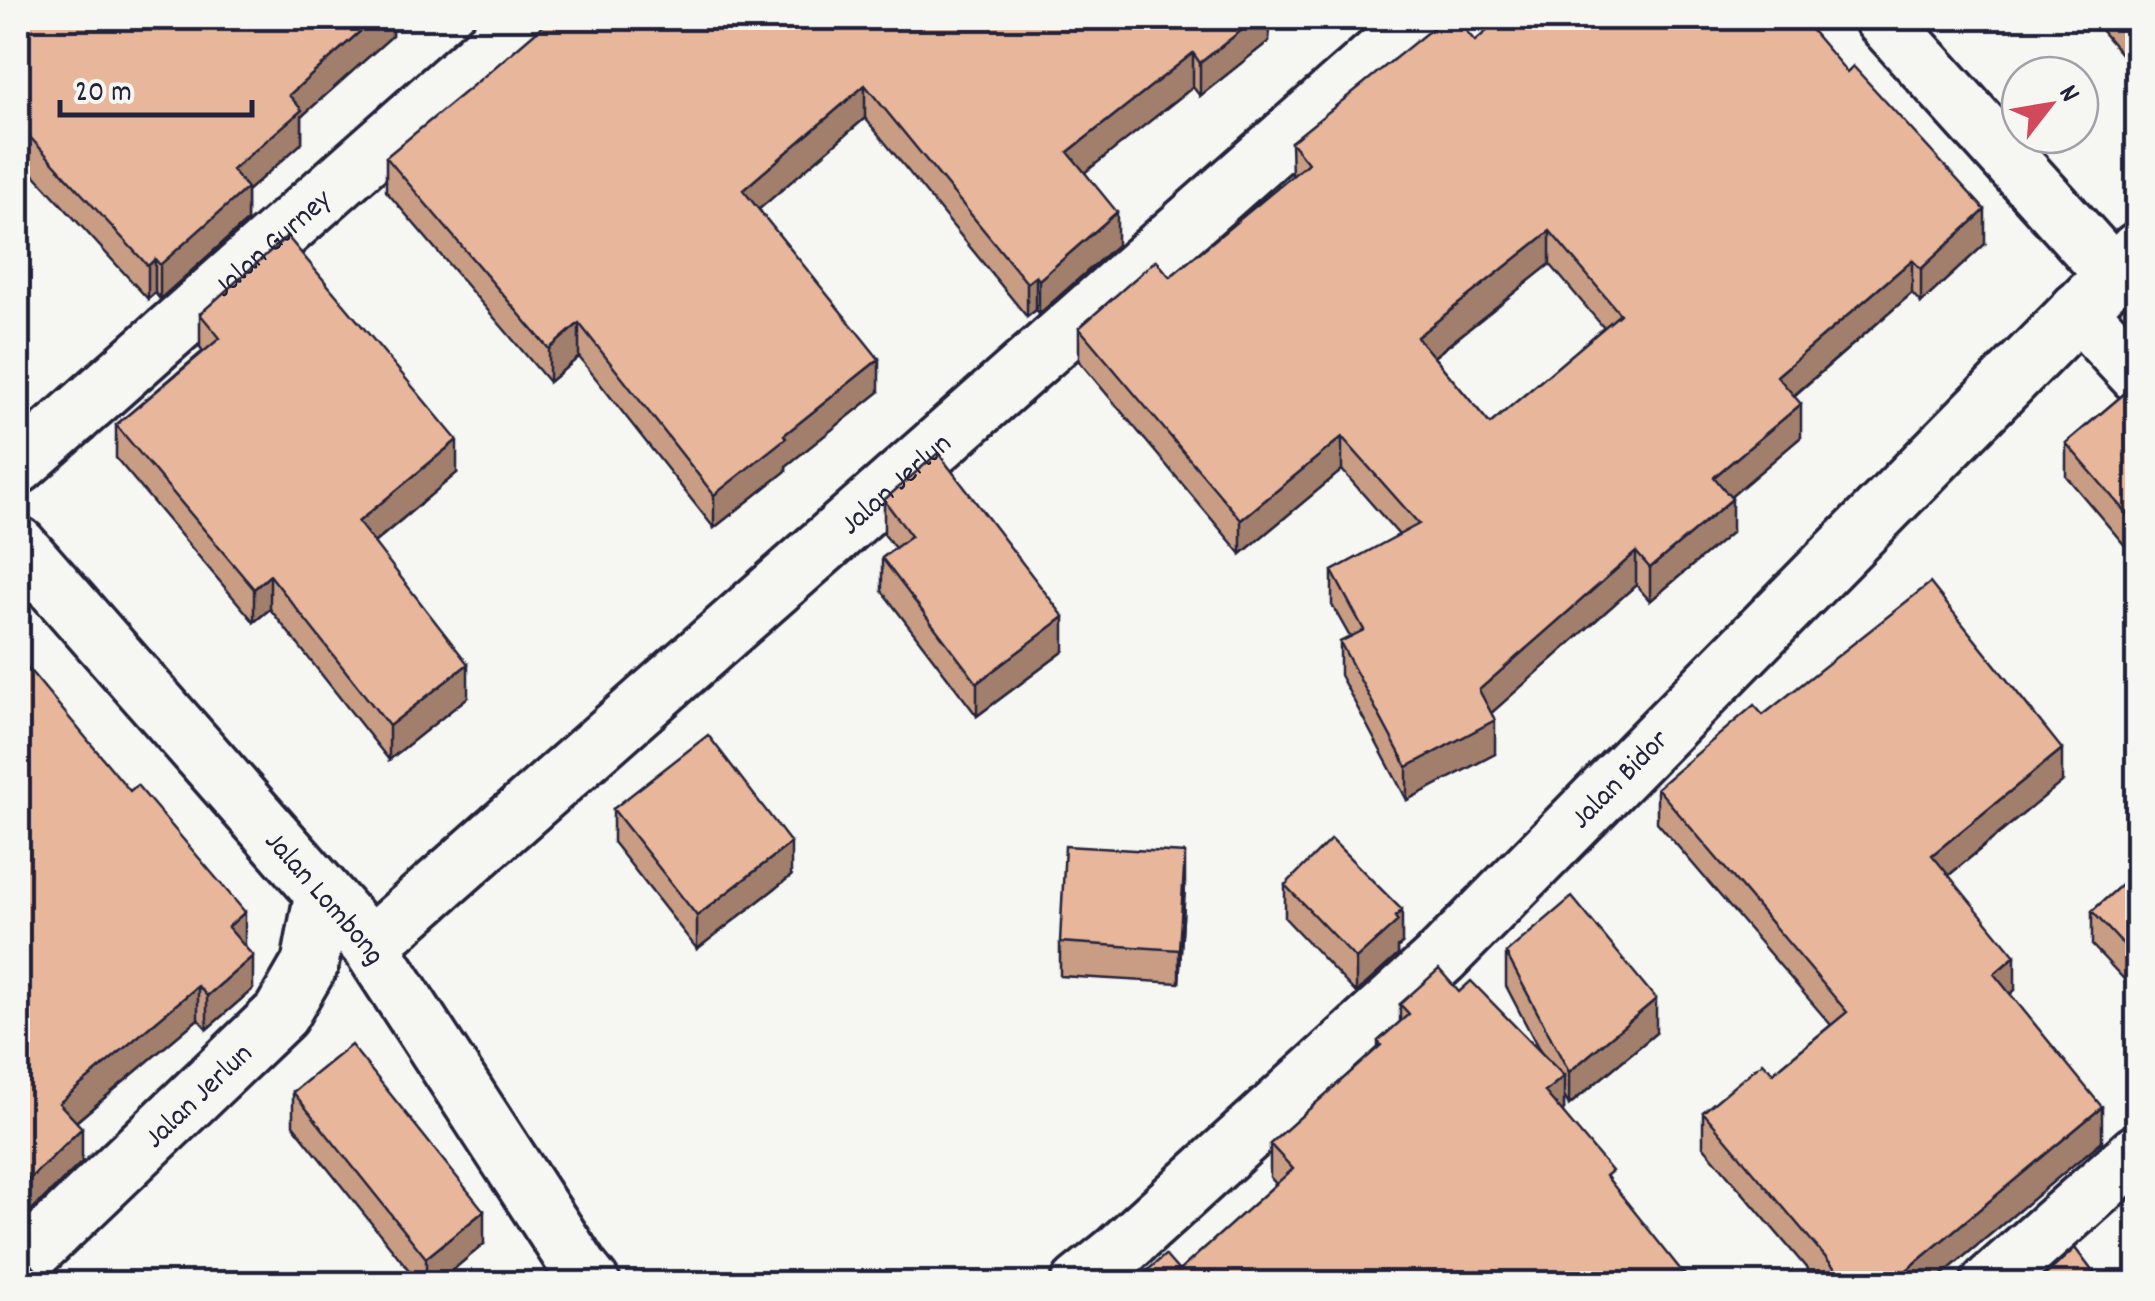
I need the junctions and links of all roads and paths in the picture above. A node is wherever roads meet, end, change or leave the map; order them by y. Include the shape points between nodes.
1 (524, 18) edge
2 (1421, 18) edge
3 (1882, 18) edge
4 (2109, 278) edge
5 (2138, 374) edge
6 (18, 466) edge
7 (18, 545) edge
8 (322, 893) junction
9 (370, 946) junction
10 (2138, 1152) edge
11 (18, 1266) edge
12 (592, 1284) edge
13 (1079, 1284) edge
14 (1989, 1284) edge

1 - 6 street, Jalan Gurney
2 - 9 street, Jalan Jerlun
3 - 4 street
4 - 5 street
4 - 13 street, Jalan Bidor via 1442,957
7 - 8 street, Jalan Lombong
8 - 9 street, Jalan Lombong
8 - 11 street, Jalan Jerlun via 310,964 281,1014
9 - 12 street, Jalan Lombong
10 - 14 street

